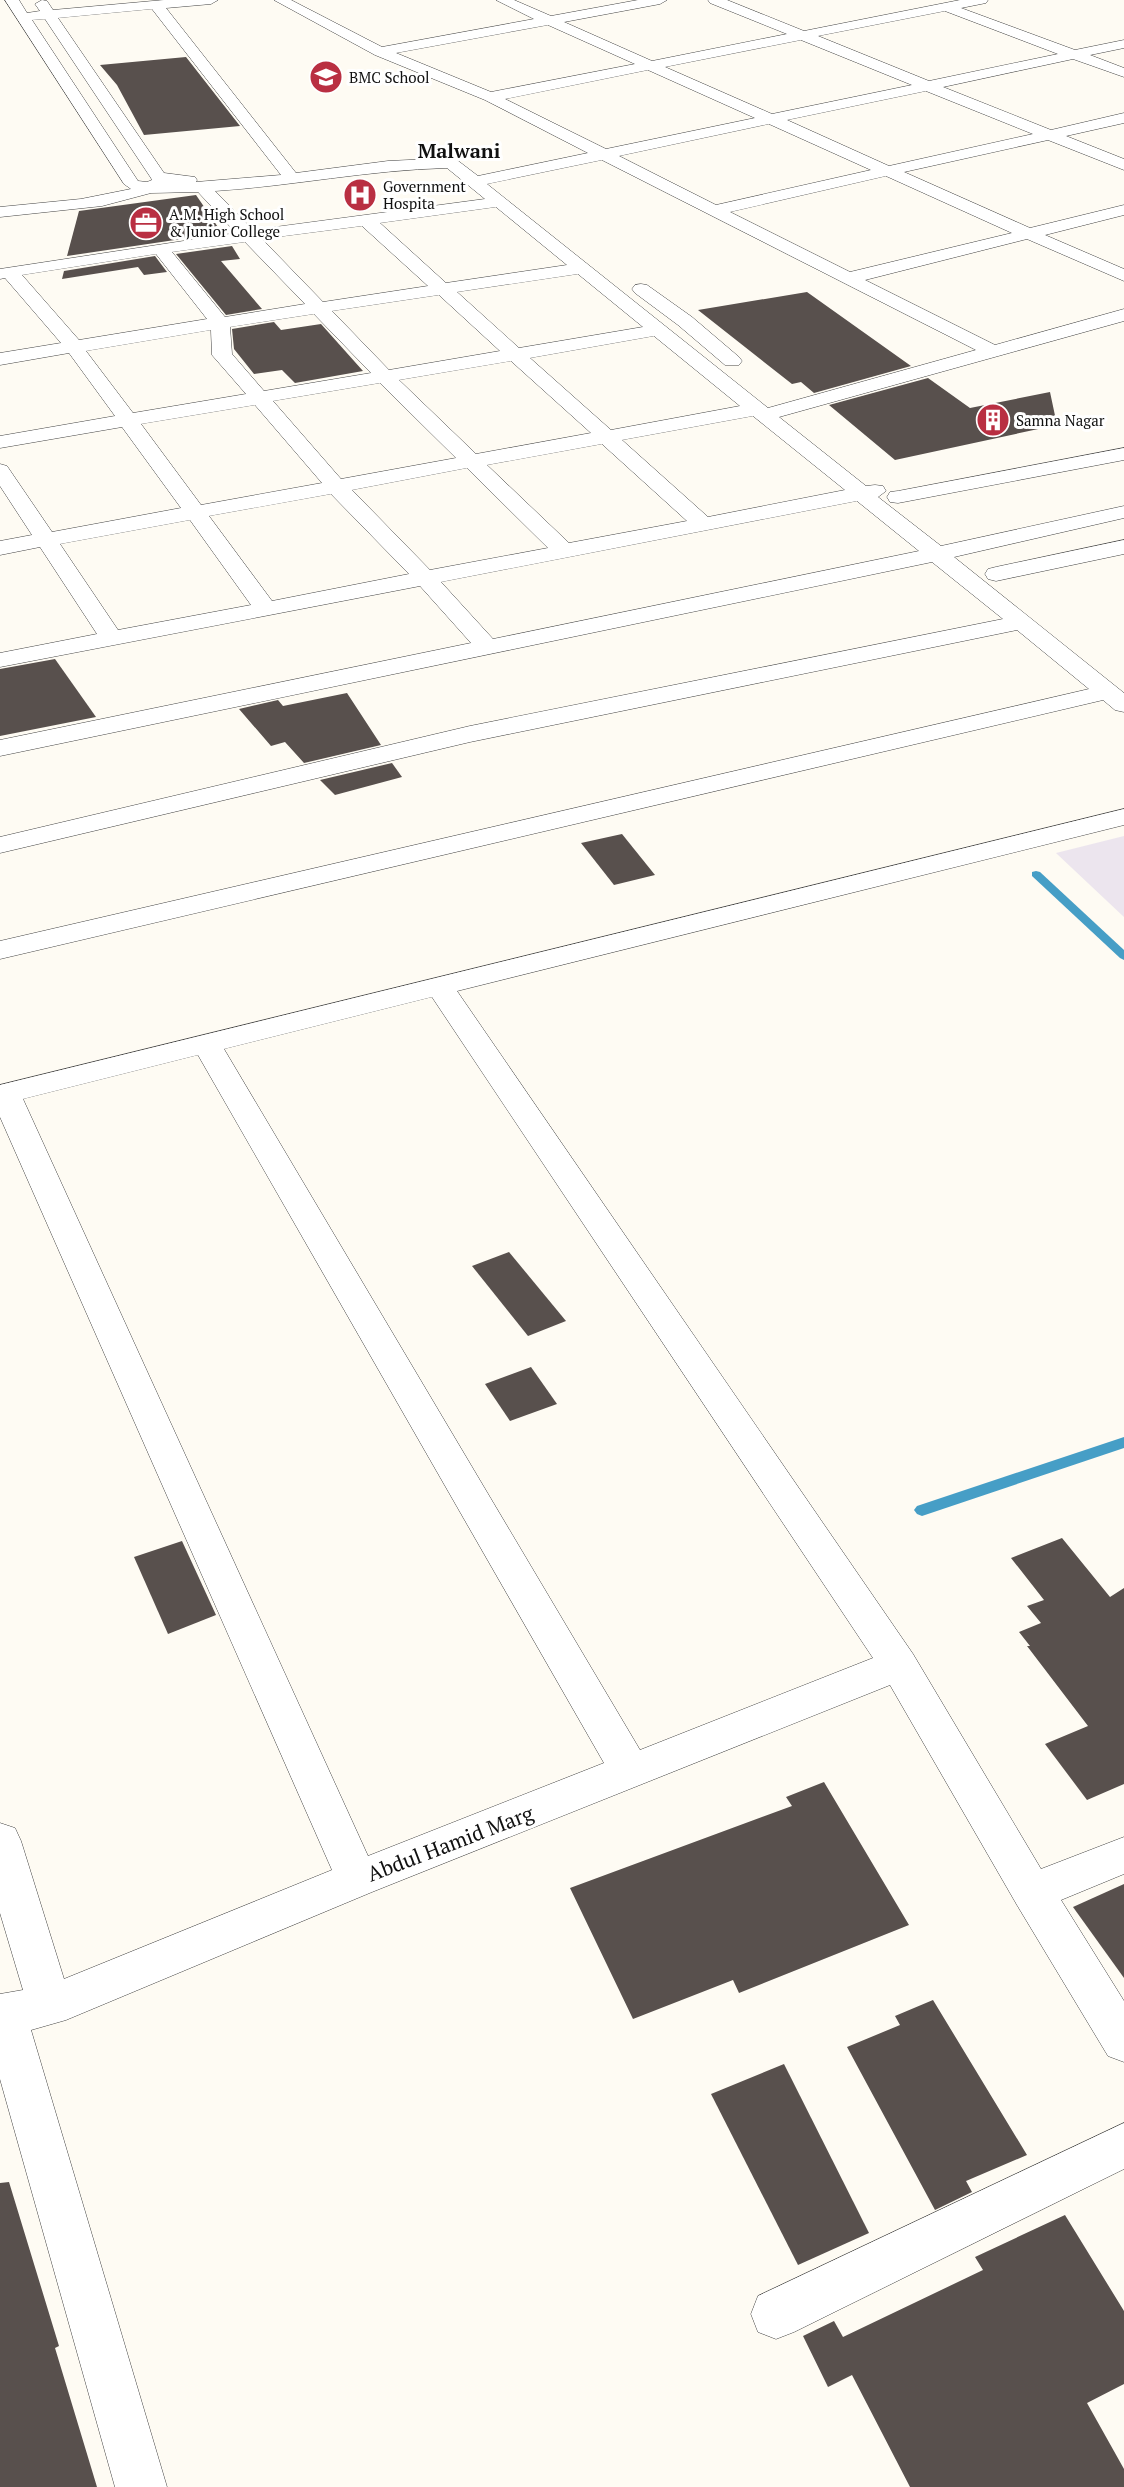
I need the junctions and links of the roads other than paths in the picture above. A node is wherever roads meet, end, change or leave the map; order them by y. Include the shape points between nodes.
1 (12, 0) edge
2 (211, 0) edge
3 (503, 0) edge
4 (660, 0) edge
5 (715, 0) edge
6 (927, 0) edge
7 (981, 0) edge
8 (313, 2) dead end
9 (286, 3) edge
10 (158, 6) junction
11 (946, 7) junction
12 (44, 8) edge
13 (23, 17) junction
14 (549, 20) junction
15 (802, 35) junction
16 (1124, 44) edge
17 (380, 52) junction
18 (1074, 54) junction
19 (650, 65) junction
20 (1124, 73) edge
21 (926, 86) junction
22 (490, 97) junction
23 (1124, 118) edge
24 (770, 119) junction
25 (1049, 135) junction
26 (603, 154) junction
27 (1124, 165) edge
28 (888, 171) junction
29 (290, 176) junction
30 (166, 179) junction
31 (482, 180) junction
32 (202, 187) junction
33 (148, 189) junction
34 (499, 202) junction
35 (714, 210) junction
36 (1124, 210) edge
37 (0, 212) edge
38 (367, 221) junction
39 (565, 233) dead end
40 (1028, 234) junction
41 (252, 237) junction
42 (161, 248) junction
43 (581, 268) junction
44 (5, 273) edge
45 (1124, 276) edge
46 (849, 278) junction
47 (630, 280) dead end
48 (442, 289) junction
49 (319, 308) junction
50 (1124, 315) edge
51 (220, 323) junction
52 (658, 330) junction
53 (74, 347) junction
54 (992, 351) junction
55 (515, 354) junction
56 (0, 359) edge
57 (746, 373) dead end
58 (385, 376) junction
59 (260, 398) junction
60 (764, 406) junction
61 (789, 409) junction
62 (128, 420) junction
63 (807, 424) dead end
64 (607, 437) junction
65 (0, 442) edge
66 (1124, 454) edge
67 (471, 461) junction
68 (0, 470) edge
69 (866, 484) junction
70 (337, 487) junction
71 (893, 493) junction
72 (195, 512) junction
73 (1124, 512) edge
74 (704, 524) junction
75 (46, 539) junction
76 (1124, 547) edge
77 (0, 548) edge
78 (962, 548) junction
79 (564, 551) junction
80 (936, 554) junction
81 (996, 574) junction
82 (425, 578) junction
83 (267, 609) junction
84 (1022, 622) junction
85 (112, 639) junction
86 (487, 647) junction
87 (1087, 647) dead end
88 (0, 660) edge
89 (1116, 698) edge
90 (0, 748) edge
91 (1124, 817) edge
92 (0, 845) edge
93 (0, 950) edge
94 (440, 987) junction
95 (206, 1044) junction
96 (3, 1094) edge
97 (899, 1665) junction
98 (631, 1772) junction
99 (0, 1841) edge
100 (1124, 1855) edge
101 (357, 1879) junction
102 (1032, 1892) junction
103 (50, 2006) junction
104 (2, 2014) edge
105 (1124, 2041) edge
106 (1124, 2145) edge
107 (776, 2313) dead end
108 (141, 2487) edge

1 - 13 street
2 - 10 street
3 - 14 street
4 - 14 street
5 - 15 street
6 - 11 street
7 - 11 street
8 - 9 street
9 - 17 street
10 - 12 street
10 - 29 street
11 - 15 street
11 - 18 street
12 - 13 street
12 - 30 street via 159,178
13 - 33 street via 132,184
14 - 17 street
14 - 19 street
15 - 19 street
15 - 21 street
16 - 18 street
17 - 22 street
18 - 20 street
18 - 21 street
19 - 22 street
19 - 24 street
21 - 24 street
21 - 25 street
22 - 26 street
23 - 25 street
24 - 26 street
24 - 28 street
25 - 27 street
25 - 28 street
26 - 31 street
26 - 35 street
28 - 35 street
28 - 40 street
29 - 30 street
29 - 31 street via 408,163 452,163
29 - 32 street
30 - 33 street
31 - 34 street
31 - 39 street
32 - 33 street
32 - 41 street
33 - 37 street via 115,198
34 - 38 street
34 - 43 street
35 - 46 street
36 - 40 street
38 - 41 street
38 - 48 street
40 - 45 street
40 - 46 street
41 - 42 street
41 - 49 street
42 - 44 street
42 - 51 street
43 - 48 street
43 - 52 street
44 - 53 street
46 - 54 street
47 - 57 street via 686,321
48 - 49 street
48 - 55 street
49 - 51 street
49 - 58 street
50 - 54 street
51 - 53 street
51 - 59 street via 222,355
52 - 55 street
52 - 60 street
53 - 56 street
53 - 62 street
54 - 61 street
55 - 58 street
55 - 64 street
58 - 59 street
58 - 67 street
59 - 62 street
59 - 70 street
60 - 61 street
60 - 64 street
60 - 69 street
61 - 63 street
62 - 65 street
62 - 72 street
64 - 67 street
64 - 74 street
66 - 71 street
67 - 70 street
67 - 79 street
68 - 75 street
69 - 71 street
69 - 74 street
69 - 80 street
70 - 72 street
70 - 82 street
71 - 78 street
72 - 75 street
72 - 83 street
73 - 78 street
74 - 79 street
75 - 77 street
75 - 85 street
76 - 81 street
78 - 80 street
78 - 81 street
79 - 82 street
80 - 84 street
80 - 86 street
81 - 87 street
82 - 83 street
82 - 86 street
83 - 85 street
84 - 89 street
84 - 92 street via 470,734
85 - 88 street
86 - 90 street
89 - 93 street
91 - 94 street
94 - 95 street
94 - 97 street
95 - 96 street
95 - 98 street
96 - 101 street
97 - 98 street, Abdul Hamid Marg
97 - 102 street
98 - 101 street, Abdul Hamid Marg
99 - 103 street
100 - 102 street
101 - 103 street, Abdul Hamid Marg
102 - 105 street
103 - 104 street, Abdul Hamid Marg
104 - 108 street
106 - 107 street

